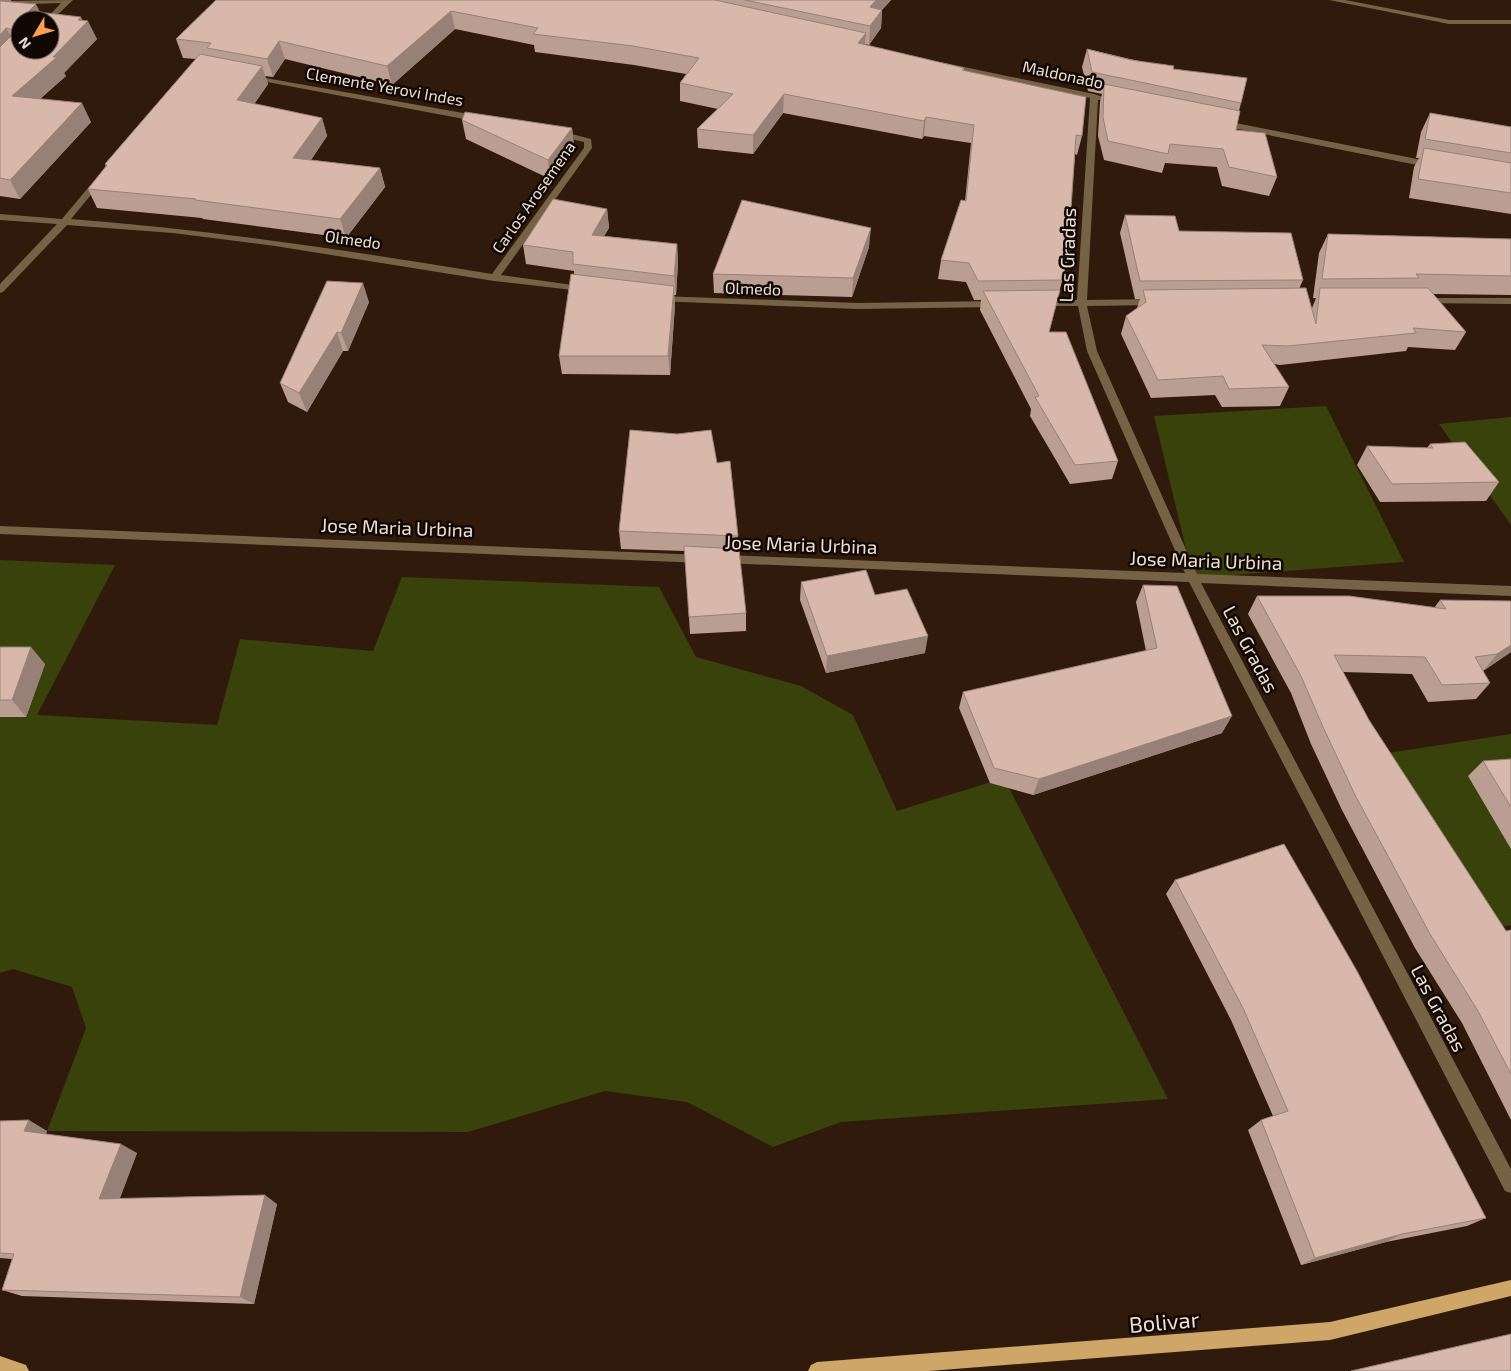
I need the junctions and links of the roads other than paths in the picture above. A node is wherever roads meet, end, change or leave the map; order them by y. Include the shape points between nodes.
1 (69, 0) edge
2 (1333, 0) edge
3 (0, 3) edge
4 (60, 10) edge
5 (1511, 22) edge
6 (937, 62) edge
7 (246, 76) edge
8 (1094, 96) junction
9 (1113, 100) edge
10 (1207, 120) edge
11 (489, 121) edge
12 (548, 132) edge
13 (1446, 168) edge
14 (107, 170) edge
15 (0, 216) edge
16 (64, 222) junction
17 (494, 278) junction
18 (0, 290) edge
19 (602, 292) edge
20 (652, 298) edge
21 (1411, 301) edge
22 (1511, 301) edge
23 (1162, 302) edge
24 (1033, 303) edge
25 (1082, 303) junction
26 (1004, 304) edge
27 (0, 530) edge
28 (1193, 578) junction
29 (1511, 591) edge
30 (1511, 1185) edge
31 (1511, 1288) edge
32 (0, 1365) edge
33 (20, 1371) edge
34 (817, 1371) edge

1 - 3 street
1 - 4 street
2 - 5 street via 1449,22
6 - 8 street, Maldonado
7 - 11 street, Clemente Yerovi Indes
8 - 9 street, Maldonado
8 - 25 street, Las Gradas
10 - 13 street
12 - 17 street, Carlos Arosemena via 588,141 588,148
14 - 16 street
15 - 16 street, Olmedo
16 - 17 street, Olmedo via 229,236
16 - 18 street
17 - 19 street, Olmedo
20 - 26 street, Olmedo via 858,306
21 - 22 street
23 - 25 street
24 - 25 street
25 - 28 street, Las Gradas via 1092,351
27 - 28 street, Jose Maria Urbina
28 - 29 street, Jose Maria Urbina
28 - 30 street, Las Gradas
31 - 34 main road, Bolivar via 1330,1330
32 - 33 main road

